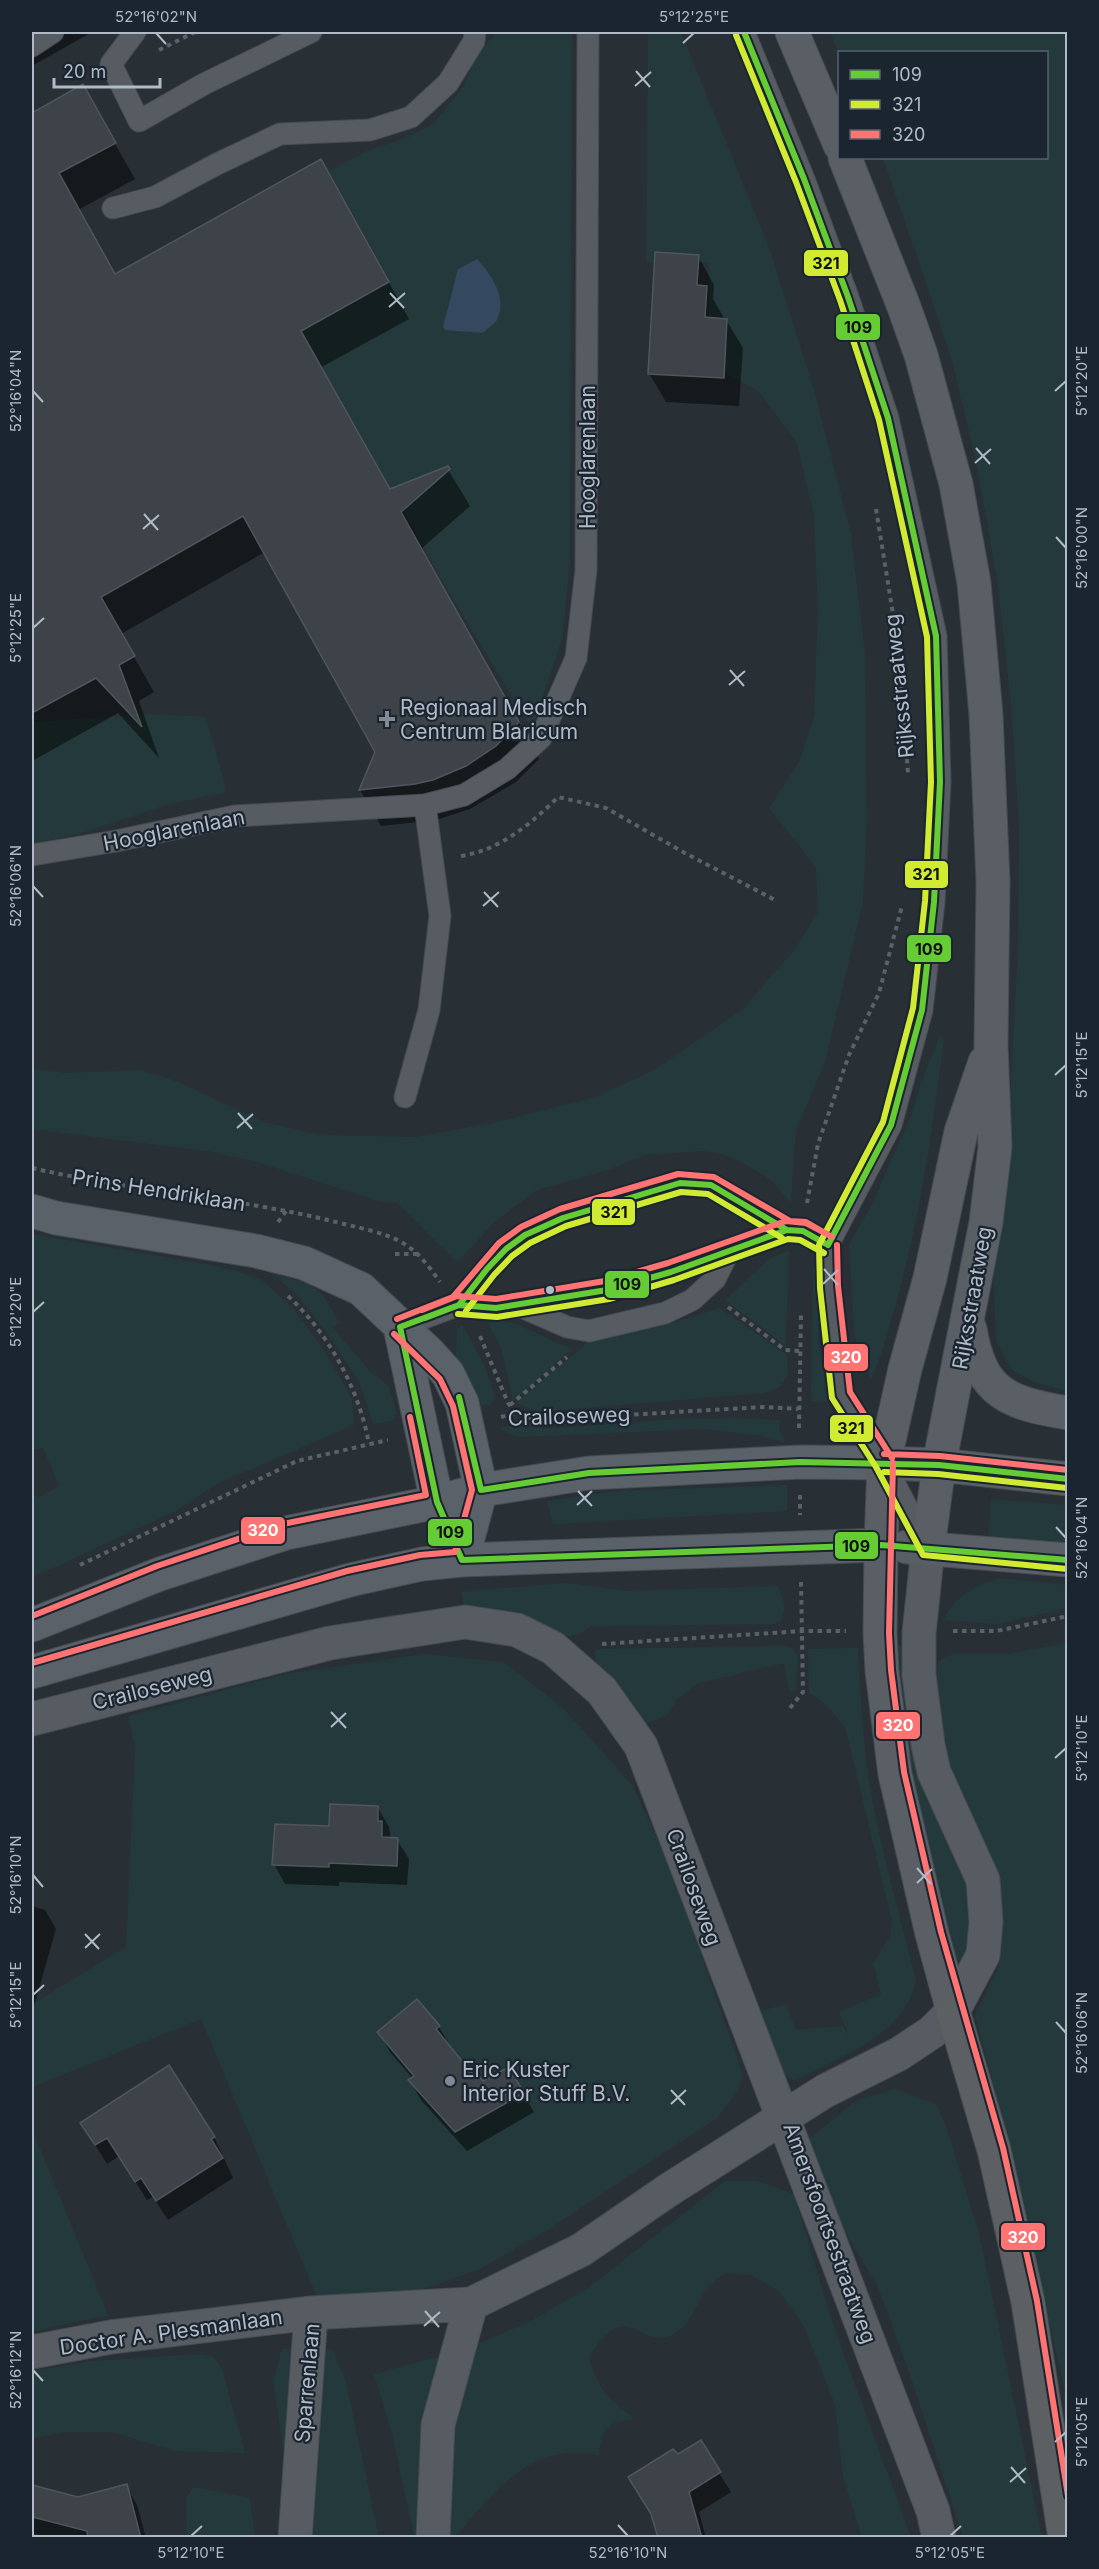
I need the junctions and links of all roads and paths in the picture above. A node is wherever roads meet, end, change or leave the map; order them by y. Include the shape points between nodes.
1 (52, 32) edge
2 (135, 32) edge
3 (311, 32) edge
4 (476, 32) edge
5 (588, 32) edge
6 (744, 32) edge
7 (792, 32) edge
8 (32, 46) edge
9 (838, 140) edge
10 (844, 159) edge
11 (113, 208) dead end
12 (875, 503) dead end
13 (908, 779) dead end
14 (425, 805) junction
15 (32, 855) edge
16 (433, 861) junction
17 (777, 901) dead end
18 (902, 905) dead end
19 (991, 1046) junction
20 (405, 1097) dead end
21 (32, 1168) edge
22 (286, 1210) dead end
23 (32, 1212) edge
24 (795, 1230) junction
25 (828, 1245) junction
26 (729, 1251) junction
27 (394, 1254) dead end
28 (417, 1254) dead end
29 (707, 1287) junction
30 (280, 1289) dead end
31 (459, 1305) junction
32 (518, 1305) junction
33 (801, 1307) dead end
34 (969, 1322) junction
35 (400, 1327) junction
36 (589, 1331) junction
37 (800, 1351) junction
38 (510, 1405) dead end
39 (1068, 1413) edge
40 (467, 1426) junction
41 (423, 1435) junction
42 (369, 1444) junction
43 (884, 1463) junction
44 (939, 1465) junction
45 (1068, 1479) edge
46 (481, 1490) junction
47 (437, 1502) junction
48 (881, 1545) junction
49 (928, 1548) junction
50 (462, 1560) junction
51 (1068, 1560) edge
52 (75, 1568) dead end
53 (32, 1625) edge
54 (553, 1648) junction
55 (32, 1672) edge
56 (790, 1708) dead end
57 (32, 1719) edge
58 (953, 2011) junction
59 (783, 2117) junction
60 (471, 2304) junction
61 (311, 2313) junction
62 (32, 2352) edge
63 (295, 2538) edge
64 (433, 2538) edge
65 (939, 2538) edge
66 (1065, 2538) edge

1 - 8 lane
2 - 3 lane via 111,64 139,121
4 - 11 lane via 448,83 411,117 370,130 280,134 155,197
5 - 14 lane, Hooglarenlaan via 586,570 576,658 541,738 507,769 464,795
6 - 25 lane, Rijksstraatweg via 848,297 888,418 936,636 940,782 934,902 922,1010 891,1125
7 - 9 main road
10 - 19 main road, Rijksstraatweg via 921,354 956,484 974,583 986,715 993,882
12 - 13 path, Rijksstraatweg via 898,645
14 - 15 lane, Hooglarenlaan via 235,816
14 - 16 lane
16 - 17 path via 471,854 499,843 533,822 558,797 606,808
16 - 20 lane via 440,916 429,1010
18 - 24 path via 879,993 849,1054 818,1144
19 - 34 main road, Rijksstraatweg via 995,1147
19 - 43 main road, Rijksstraatweg via 961,1131 930,1278
21 - 22 path, Prins Hendriklaan via 83,1180
23 - 35 main road, Prins Hendriklaan via 304,1263 361,1289
24 - 25 lane
24 - 26 lane
24 - 31 lane via 711,1185 680,1183 563,1218 525,1235 487,1269
25 - 43 lane via 841,1395
26 - 29 lane
26 - 32 lane via 607,1290
27 - 28 path
29 - 36 lane via 692,1300 665,1313
29 - 37 path via 785,1350
30 - 42 path via 330,1348 350,1380
31 - 32 lane
31 - 35 lane
32 - 36 lane via 567,1327
33 - 37 path
34 - 39 main road via 982,1373 1002,1394 1032,1407
34 - 44 main road, Rijksstraatweg
35 - 40 main road, Prins Hendriklaan via 448,1374 462,1403
35 - 41 main road
36 - 38 path via 582,1343
37 - 40 path, Crailoseweg via 798,1409 753,1407 537,1420 516,1413
40 - 46 main road, Prins Hendriklaan
41 - 42 path
41 - 47 main road
42 - 52 path via 297,1461
43 - 44 main road
43 - 46 main road via 800,1462 590,1473
43 - 48 main road
43 - 49 lane
44 - 45 main road
44 - 49 main road, Rijksstraatweg
46 - 47 main road
46 - 50 main road, Prins Hendriklaan
47 - 50 main road
47 - 53 main road via 286,1533 160,1574
48 - 49 main road
48 - 50 main road
48 - 58 main road via 882,1671 896,1774
49 - 51 main road
49 - 58 street, Amersfoortsestraatweg via 919,1675 928,1745 934,1772 982,1880 986,1922 982,1955
50 - 55 main road via 422,1564 350,1580
54 - 56 path via 803,1630 803,1692
54 - 57 street, Crailoseweg via 517,1630 465,1622 330,1643
54 - 59 street, Crailoseweg via 602,1691 642,1746
58 - 59 street, Amersfoortsestraatweg via 932,2032 899,2054
58 - 66 highway via 994,2150 1028,2302
59 - 60 street, Sparrenlaan via 581,2250
59 - 65 street, Amersfoortsestraatweg via 925,2489
60 - 61 street, Sparrenlaan
60 - 64 street via 438,2425
61 - 62 street, Doctor A. Plesmanlaan via 111,2337
61 - 63 street, Sparrenlaan

